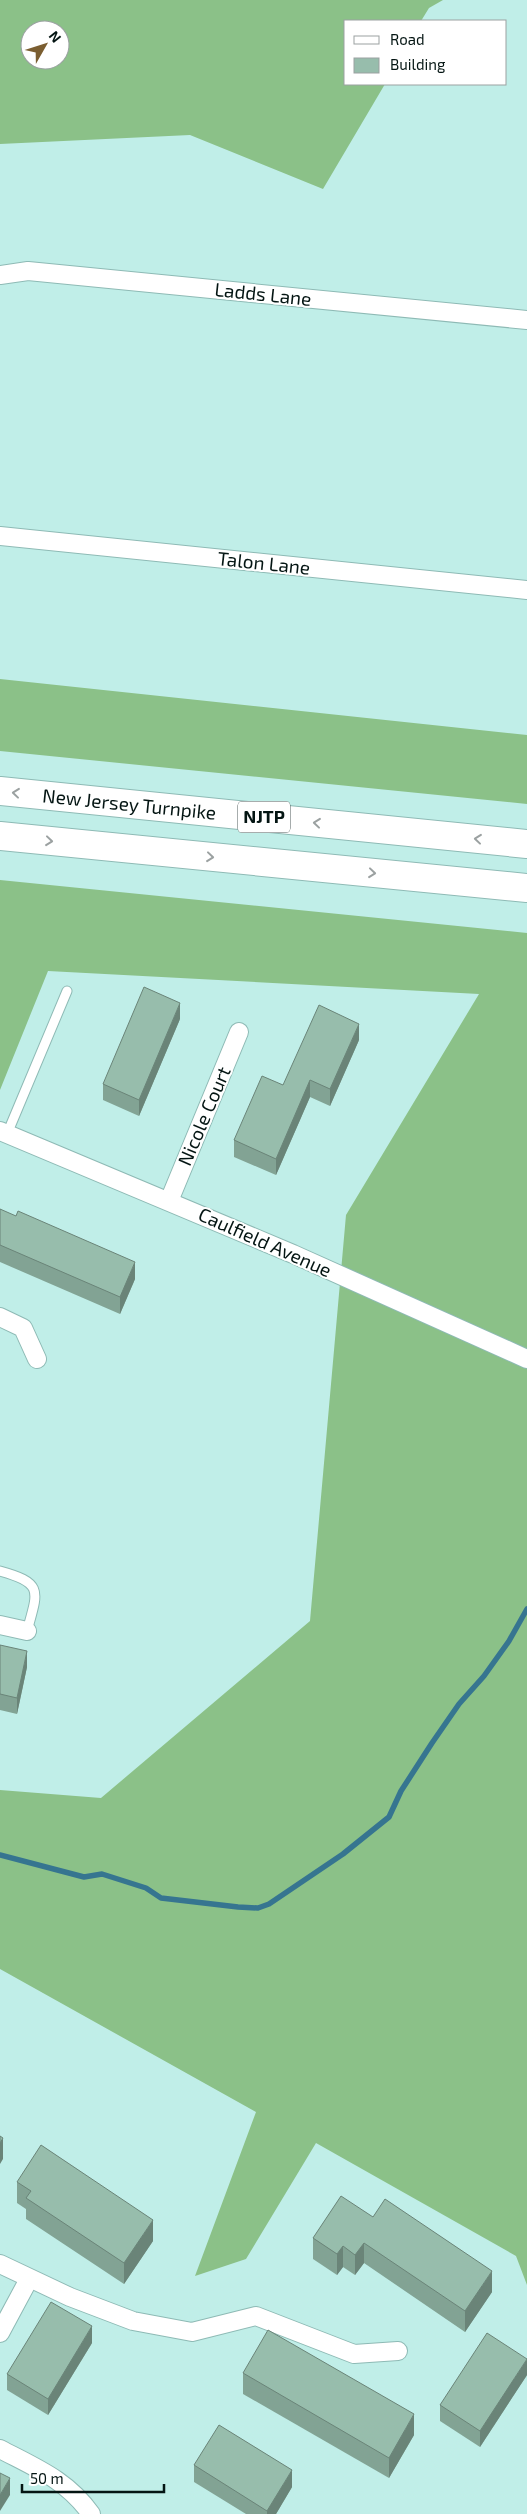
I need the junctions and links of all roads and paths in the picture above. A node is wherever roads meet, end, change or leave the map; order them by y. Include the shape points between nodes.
1 (0, 276) edge
2 (527, 320) edge
3 (0, 536) edge
4 (527, 590) edge
5 (0, 791) edge
6 (0, 836) edge
7 (527, 844) edge
8 (527, 888) edge
9 (67, 991) dead end
10 (240, 1032) dead end
11 (4, 1132) edge
12 (169, 1201) junction
13 (0, 1317) edge
14 (37, 1359) dead end
15 (527, 1359) edge
16 (0, 1571) edge
17 (0, 1625) edge
18 (27, 1630) joint
19 (0, 2264) edge
20 (29, 2279) junction
21 (0, 2334) edge
22 (398, 2351) dead end
23 (0, 2449) edge
24 (91, 2514) edge

1 - 2 street, Ladds Lane via 28,271
3 - 4 street, Talon Lane
7 -> 5 highway, New Jersey Turnpike / NJTP
6 -> 8 highway, NJTP
9 - 11 lane
10 - 12 street, Nicole Court
11 - 12 street, Caulfield Avenue
12 - 15 street, Caulfield Avenue
13 - 14 street via 23,1328
16 - 18 lane via 25,1578 34,1589 35,1600
17 - 18 street
19 - 20 street
20 - 21 street
20 - 22 street via 133,2321 192,2332 256,2316 354,2354
23 - 24 street via 56,2478 79,2497

